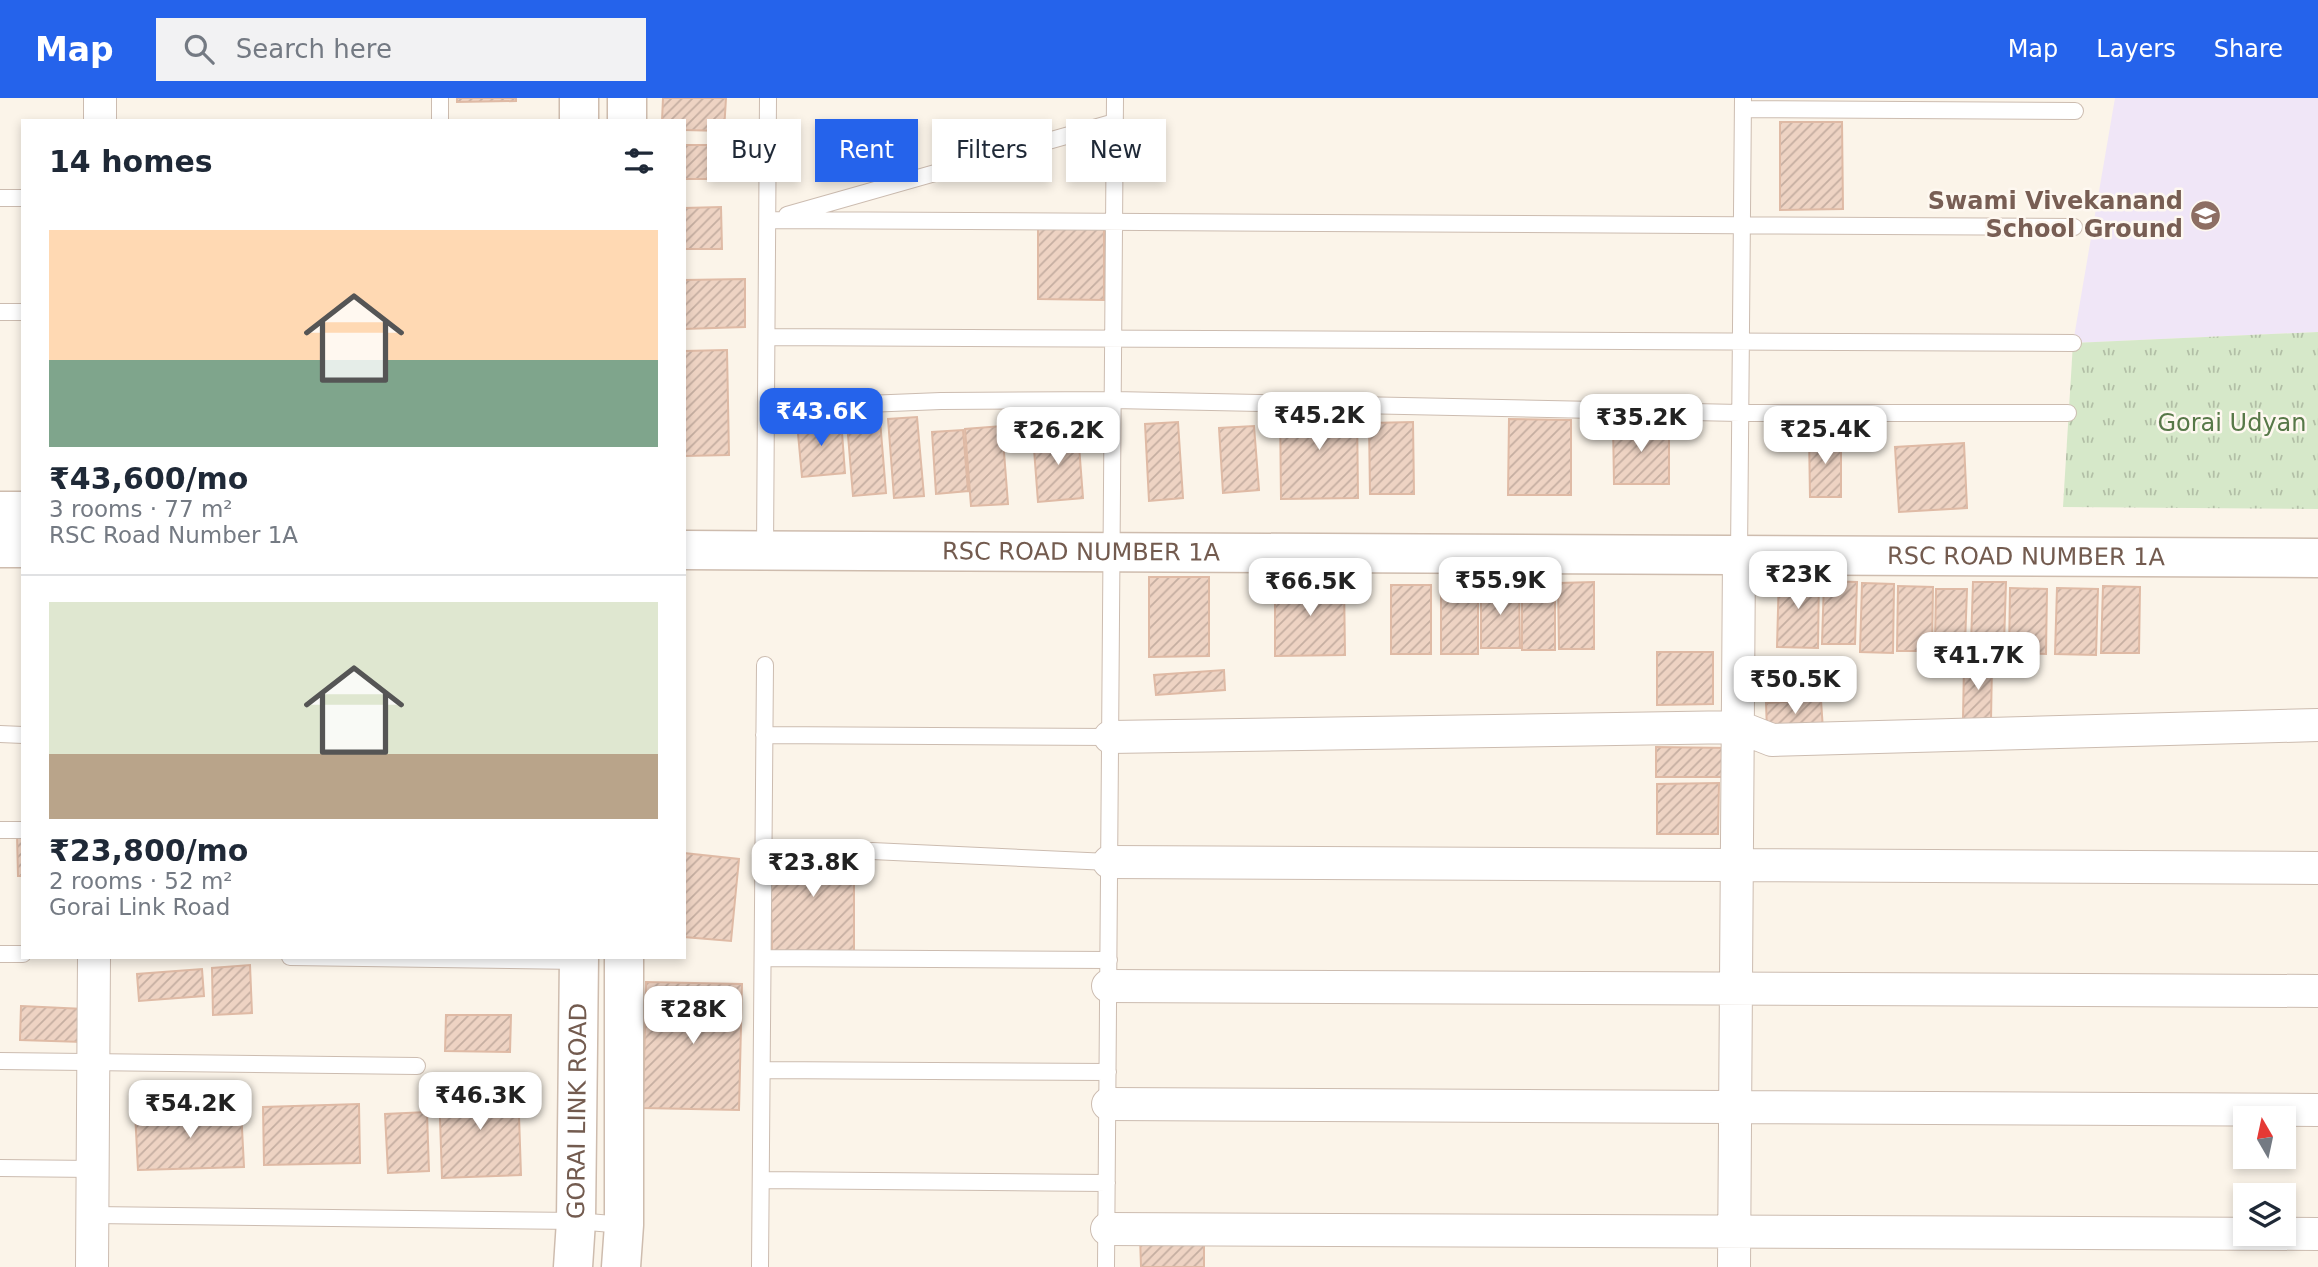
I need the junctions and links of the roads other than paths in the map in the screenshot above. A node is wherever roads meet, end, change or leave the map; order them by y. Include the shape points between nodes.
1 (100, 98) edge
2 (440, 98) edge
3 (579, 98) edge
4 (627, 98) edge
5 (768, 98) edge
6 (1115, 98) edge
7 (1743, 104) edge
8 (2075, 111) dead end
9 (100, 119) edge
10 (440, 119) edge
11 (579, 119) edge
12 (627, 119) edge
13 (1115, 119) edge
14 (1066, 136) edge
15 (1114, 182) edge
16 (0, 198) edge
17 (21, 198) edge
18 (768, 220) junction
19 (1114, 222) junction
20 (1742, 226) junction
21 (2074, 227) dead end
22 (0, 312) edge
23 (21, 312) edge
24 (767, 337) junction
25 (1113, 338) junction
26 (1741, 341) junction
27 (2073, 343) dead end
28 (1114, 400) junction
29 (766, 408) junction
30 (1740, 413) junction
31 (2068, 413) dead end
32 (0, 511) edge
33 (21, 511) edge
34 (0, 548) edge
35 (21, 548) edge
36 (686, 550) edge
37 (765, 550) junction
38 (1111, 552) junction
39 (1739, 556) junction
40 (2318, 558) edge
41 (765, 665) dead end
42 (2318, 725) edge
43 (1740, 727) junction
44 (0, 734) edge
45 (21, 735) edge
46 (764, 735) junction
47 (1110, 737) junction
48 (0, 830) edge
49 (21, 830) edge
50 (872, 851) dead end
51 (1109, 862) junction
52 (1737, 865) junction
53 (2318, 868) edge
54 (0, 954) edge
55 (21, 954) edge
56 (763, 958) junction
57 (94, 959) edge
58 (579, 959) edge
59 (624, 960) edge
60 (1108, 973) junction
61 (1736, 989) junction
62 (2318, 991) edge
63 (0, 1061) edge
64 (94, 1062) junction
65 (417, 1066) dead end
66 (762, 1070) junction
67 (1108, 1072) junction
68 (1108, 1104) junction
69 (1735, 1107) junction
70 (2318, 1110) edge
71 (0, 1168) edge
72 (93, 1170) junction
73 (761, 1180) junction
74 (1107, 1183) junction
75 (93, 1215) junction
76 (576, 1222) junction
77 (624, 1225) junction
78 (1107, 1228) junction
79 (1735, 1231) junction
80 (2318, 1234) edge
81 (92, 1267) edge
82 (573, 1267) edge
83 (621, 1267) edge
84 (760, 1267) edge
85 (1107, 1267) edge
86 (1734, 1267) edge

1 - 9 street
2 - 10 lane
3 - 11 street
4 - 12 street
5 - 18 lane
6 - 13 lane
7 - 8 lane
7 - 20 lane
14 - 18 lane
15 - 19 lane
16 - 17 lane
18 - 19 lane
18 - 24 lane
19 - 20 lane
19 - 25 lane
20 - 21 lane
20 - 26 lane
22 - 23 lane
24 - 25 lane
24 - 29 lane
25 - 26 lane
25 - 28 lane
26 - 27 lane
26 - 30 lane
28 - 29 lane
28 - 30 lane
28 - 38 lane
29 - 37 lane
30 - 31 lane
30 - 39 lane
32 - 33 street
34 - 35 street
36 - 37 street, RSC ROAD NUMBER 1A
37 - 38 street, RSC ROAD NUMBER 1A
38 - 39 street, RSC ROAD NUMBER 1A
38 - 47 lane
39 - 40 street, RSC ROAD NUMBER 1A
39 - 43 street
41 - 46 lane
42 - 43 street via 1772,740
43 - 47 street
43 - 52 street
44 - 45 lane
46 - 47 lane
46 - 56 lane
47 - 51 lane
48 - 49 lane
50 - 51 lane
51 - 52 street
51 - 60 lane
52 - 53 street
52 - 61 street
54 - 55 lane
56 - 60 lane
56 - 66 lane
57 - 64 street
58 - 59 street
58 - 76 street, GORAI LINK ROAD
59 - 77 street, GORAI LINK ROAD
60 - 61 street
60 - 67 lane
61 - 62 street
61 - 69 street
63 - 64 lane
64 - 65 lane
64 - 72 street
66 - 67 lane
66 - 73 lane
67 - 68 lane
68 - 69 street
68 - 74 lane
69 - 70 street
69 - 79 street
71 - 72 lane
72 - 75 street
73 - 74 lane
73 - 84 lane
74 - 78 lane
75 - 76 lane
75 - 81 street
76 - 77 lane
76 - 82 street, GORAI LINK ROAD
77 - 83 street, GORAI LINK ROAD
78 - 79 street
78 - 85 lane
79 - 80 street
79 - 86 street

